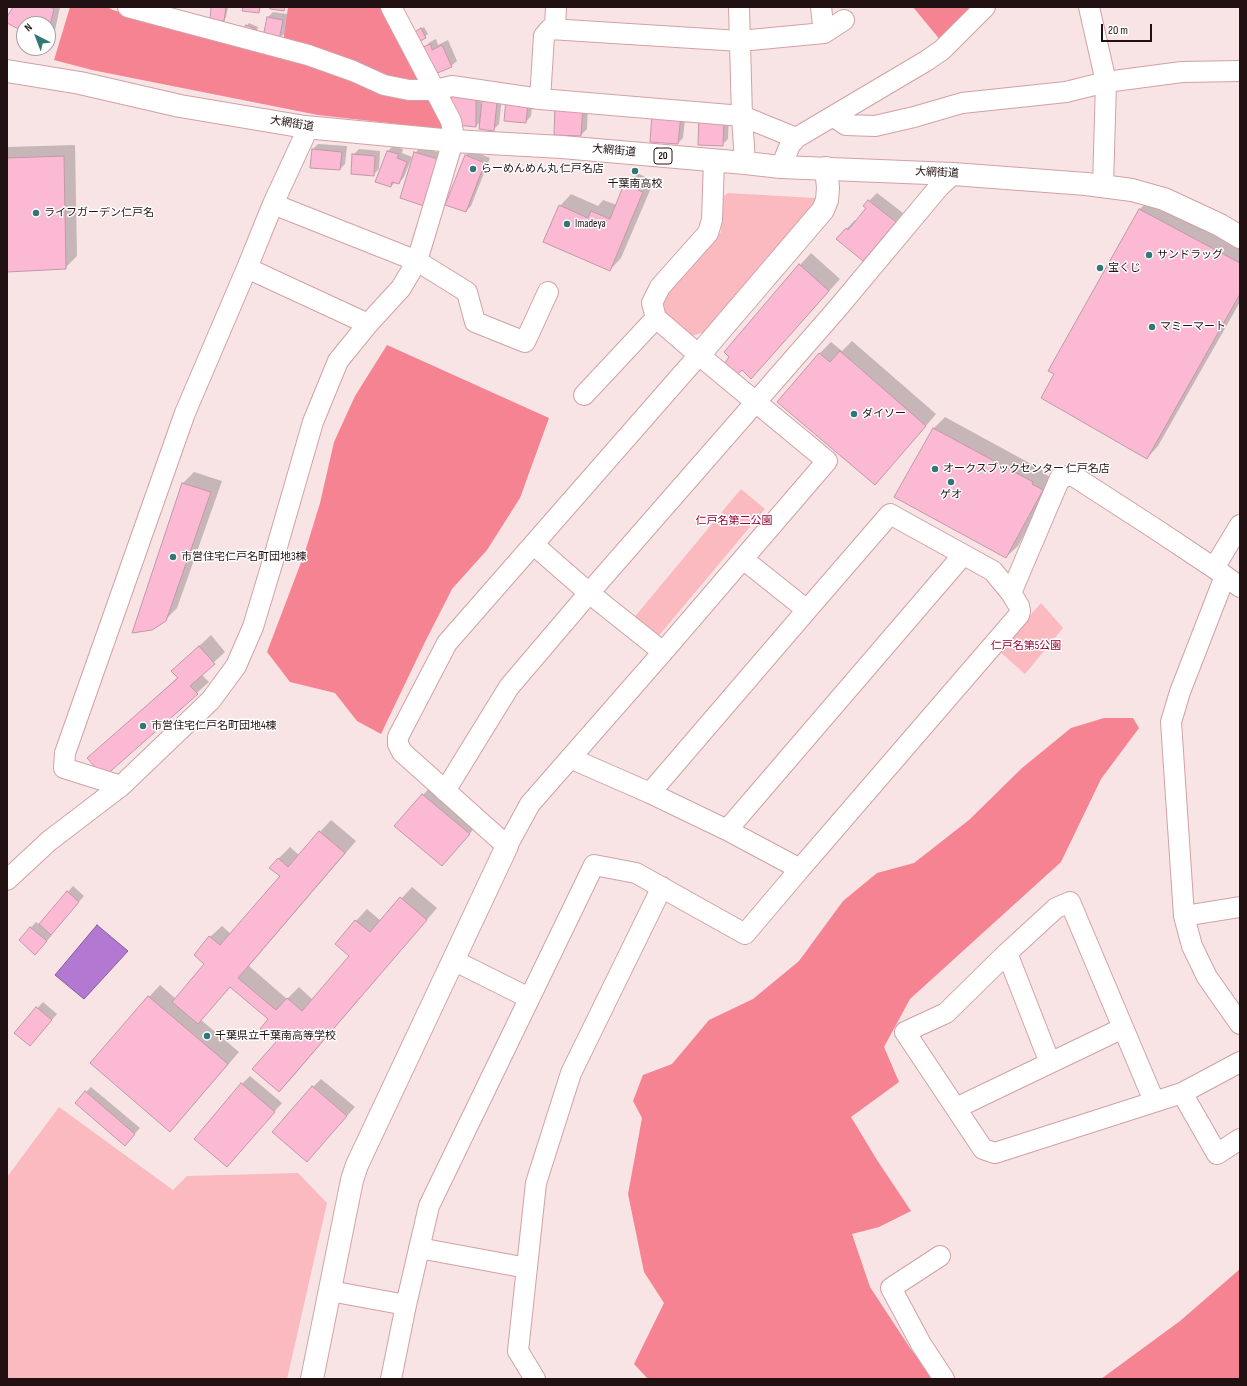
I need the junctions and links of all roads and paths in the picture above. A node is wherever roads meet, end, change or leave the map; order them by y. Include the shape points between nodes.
1 (128, 7) edge
2 (391, 7) edge
3 (556, 7) edge
4 (739, 7) edge
5 (821, 7) edge
6 (985, 7) edge
7 (1089, 7) edge
8 (167, 12) edge
9 (844, 20) dead end
10 (555, 28) junction
11 (824, 34) junction
12 (740, 41) junction
13 (7, 71) edge
14 (1240, 71) edge
15 (1106, 82) junction
16 (435, 90) junction
17 (540, 99) junction
18 (742, 116) junction
19 (834, 117) junction
20 (305, 127) junction
21 (796, 138) junction
22 (454, 141) junction
23 (714, 160) junction
24 (745, 163) junction
25 (781, 167) junction
26 (826, 168) junction
27 (953, 174) junction
28 (1104, 186) junction
29 (272, 204) junction
30 (1240, 237) edge
31 (417, 261) junction
32 (248, 268) junction
33 (548, 292) dead end
34 (656, 318) junction
35 (368, 324) junction
36 (699, 355) junction
37 (584, 395) dead end
38 (756, 402) junction
39 (1240, 525) edge
40 (534, 545) junction
41 (963, 555) junction
42 (742, 559) junction
43 (1226, 577) edge
44 (589, 593) junction
45 (1011, 593) junction
46 (807, 610) junction
47 (663, 652) junction
48 (570, 758) junction
49 (120, 786) junction
50 (445, 791) junction
51 (650, 794) junction
52 (727, 830) junction
53 (507, 846) junction
54 (800, 869) junction
55 (7, 880) edge
56 (662, 887) junction
57 (1240, 908) edge
58 (1184, 916) junction
59 (1007, 953) junction
60 (452, 960) junction
61 (529, 998) junction
62 (1240, 1024) edge
63 (1123, 1028) junction
64 (1240, 1062) edge
65 (1050, 1063) junction
66 (1182, 1093) junction
67 (1154, 1102) junction
68 (956, 1108) junction
69 (1240, 1139) edge
70 (419, 1248) junction
71 (940, 1256) dead end
72 (527, 1268) junction
73 (330, 1291) junction
74 (406, 1305) junction
75 (312, 1379) edge
76 (391, 1379) edge
77 (535, 1379) edge
78 (944, 1379) edge

1 - 8 street
2 - 16 street
3 - 10 street
4 - 12 street
5 - 11 street
6 - 19 street via 942,50
7 - 15 street
8 - 16 street via 308,55 384,85 409,90
9 - 11 street
10 - 12 street
10 - 17 street via 550,29 544,36
11 - 12 street
12 - 18 street
13 - 20 main road, 大網街道 / 20 via 80,83 180,106
14 - 15 street via 1182,72
15 - 19 street via 1066,92 962,103 875,126 846,124
15 - 28 street
16 - 17 street via 452,86
16 - 22 street via 451,121
17 - 18 street
18 - 21 street
18 - 24 street
19 - 21 street
20 - 22 main road, 大網街道 / 20
20 - 29 street via 304,137
21 - 25 street via 790,145
22 - 23 main road, 大網街道 / 20
22 - 31 street
23 - 24 main road, 大網街道 / 20
23 - 34 street via 712,220 708,232 660,287 652,303
24 - 25 main road, 大網街道 / 20
25 - 26 main road, 大網街道 / 20
26 - 27 main road, 大網街道 / 20
26 - 36 main road via 828,188 823,210
27 - 28 main road, 大網街道 / 20
27 - 38 street via 939,187
28 - 30 main road, 大網街道 / 20 via 1132,190 1164,199
29 - 31 street
29 - 32 street
31 - 33 street via 467,292 475,322 525,342
31 - 35 street via 401,288
32 - 35 street
32 - 49 street via 185,413 66,753 64,768
34 - 36 street
34 - 37 street
35 - 49 street via 338,361 313,422 253,627 236,666 211,700
36 - 38 street
36 - 40 street
38 - 42 street via 827,461
38 - 44 street
39 - 43 street
40 - 44 street
40 - 50 street via 447,643 398,737 402,752
41 - 45 street via 993,571
41 - 46 street via 890,514
41 - 52 street
42 - 46 street
42 - 47 street
43 - 45 street via 1072,475 1060,478
43 - 58 street via 1180,692 1171,722
44 - 47 street
44 - 50 street via 509,687
45 - 54 street via 1019,606 1018,615
46 - 51 street
47 - 48 street
48 - 51 street
48 - 53 street via 530,804
49 - 55 street via 49,841
50 - 53 street
51 - 52 street
52 - 54 street
53 - 60 main road
54 - 56 street via 745,934
56 - 61 street via 636,873 594,865
56 - 72 street via 572,1073 536,1183
57 - 58 street
58 - 62 street via 1192,946 1207,977
59 - 63 street via 1056,908 1070,902
59 - 65 street
59 - 68 street via 946,1013 905,1032
60 - 61 street
60 - 73 main road via 357,1165
61 - 70 street via 429,1206
63 - 65 street
63 - 67 street
64 - 66 street
65 - 68 street
66 - 67 street
66 - 69 street via 1217,1154
67 - 68 street via 995,1153 983,1149
70 - 72 street
70 - 74 street
71 - 78 street via 891,1288 921,1344
72 - 77 street via 518,1351
73 - 74 street
73 - 75 main road
74 - 76 street

